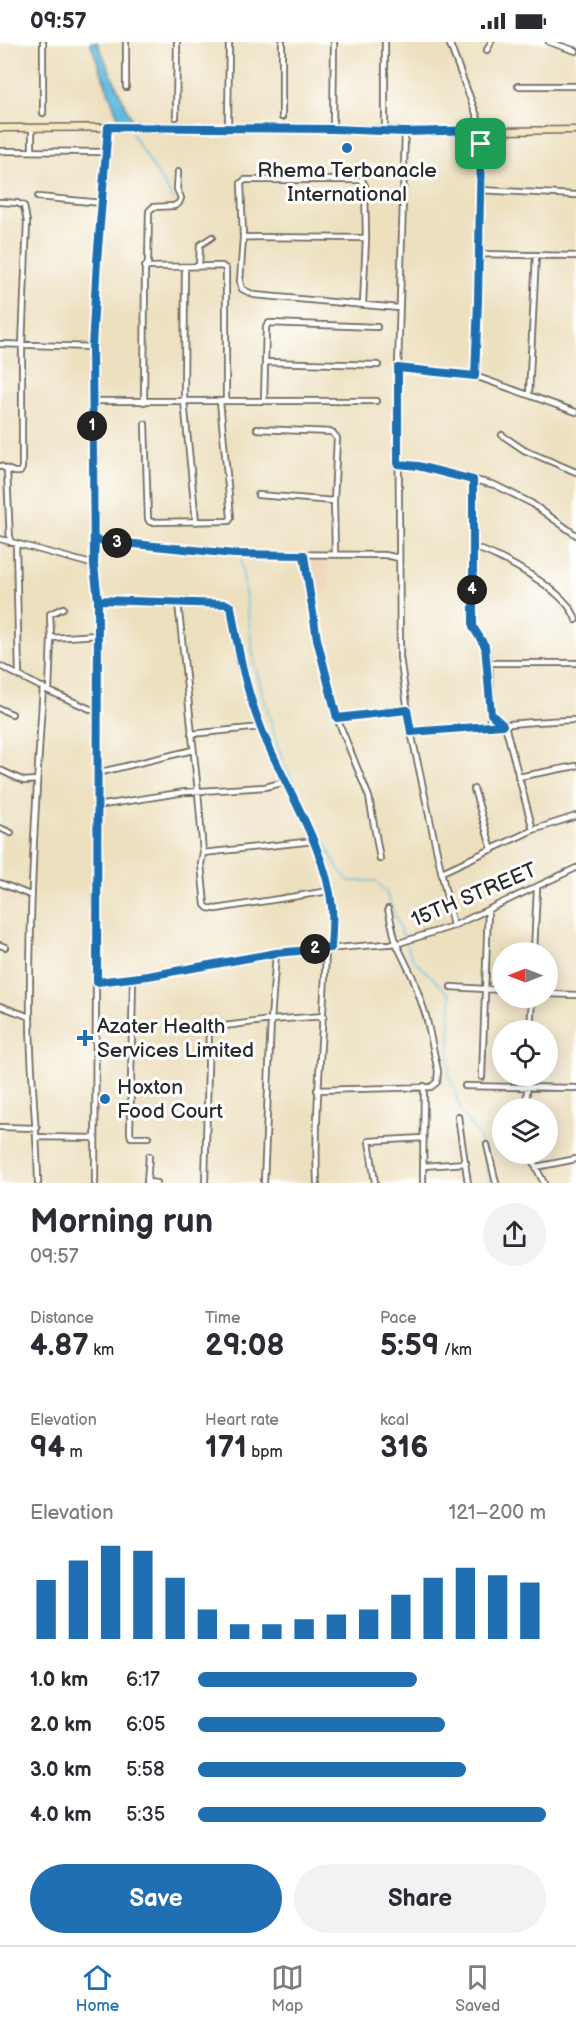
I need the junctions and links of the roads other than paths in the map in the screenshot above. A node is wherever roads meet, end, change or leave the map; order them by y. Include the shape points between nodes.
1 (43, 42) edge
2 (126, 42) edge
3 (177, 42) edge
4 (229, 42) edge
5 (282, 42) edge
6 (334, 42) edge
7 (385, 42) edge
8 (448, 42) edge
9 (490, 42) edge
10 (549, 42) edge
11 (487, 50) dead end
12 (576, 51) edge
13 (518, 86) dead end
14 (576, 86) edge
15 (126, 87) dead end
16 (43, 113) dead end
17 (176, 117) dead end
18 (282, 117) dead end
19 (108, 127) junction
20 (0, 128) edge
21 (32, 128) junction
22 (228, 128) junction
23 (333, 129) junction
24 (385, 130) junction
25 (480, 130) junction
26 (576, 130) edge
27 (405, 132) junction
28 (0, 151) edge
29 (32, 151) junction
30 (107, 152) junction
31 (178, 172) dead end
32 (480, 190) junction
33 (576, 195) edge
34 (38, 197) dead end
35 (0, 202) edge
36 (102, 203) junction
37 (212, 237) dead end
38 (243, 237) junction
39 (366, 238) junction
40 (480, 254) junction
41 (536, 255) junction
42 (576, 256) edge
43 (145, 267) junction
44 (185, 267) junction
45 (199, 267) junction
46 (363, 304) junction
47 (399, 308) junction
48 (377, 327) dead end
49 (0, 345) edge
50 (22, 346) junction
51 (92, 347) junction
52 (266, 362) junction
53 (378, 365) dead end
54 (398, 368) junction
55 (475, 376) junction
56 (529, 395) junction
57 (92, 401) junction
58 (184, 401) junction
59 (223, 401) junction
60 (264, 401) junction
61 (376, 401) dead end
62 (144, 402) junction
63 (576, 412) edge
64 (145, 424) dead end
65 (257, 429) dead end
66 (502, 435) dead end
67 (398, 464) junction
68 (0, 466) edge
69 (7, 470) junction
70 (576, 472) edge
71 (473, 480) junction
72 (258, 495) dead end
73 (334, 501) junction
74 (196, 522) junction
75 (576, 535) edge
76 (0, 540) edge
77 (95, 540) junction
78 (13, 543) junction
79 (472, 547) junction
80 (304, 555) junction
81 (335, 555) junction
82 (399, 558) junction
83 (94, 565) junction
84 (98, 600) junction
85 (178, 602) junction
86 (63, 608) dead end
87 (576, 620) edge
88 (98, 635) junction
89 (51, 638) junction
90 (488, 663) junction
91 (576, 663) edge
92 (0, 666) edge
93 (19, 676) junction
94 (43, 687) junction
95 (49, 691) junction
96 (0, 709) edge
97 (407, 710) junction
98 (97, 712) junction
99 (12, 714) dead end
100 (491, 714) junction
101 (337, 718) junction
102 (576, 720) edge
103 (489, 725) junction
104 (504, 725) junction
105 (261, 727) junction
106 (411, 732) junction
107 (191, 734) junction
108 (192, 750) junction
109 (576, 766) edge
110 (0, 770) edge
111 (97, 773) junction
112 (518, 777) junction
113 (37, 780) junction
114 (285, 782) junction
115 (474, 789) dead end
116 (198, 792) junction
117 (97, 806) junction
118 (576, 816) edge
119 (0, 828) edge
120 (532, 830) junction
121 (11, 833) dead end
122 (314, 841) junction
123 (492, 850) junction
124 (203, 853) junction
125 (380, 859) dead end
126 (576, 868) edge
127 (442, 872) junction
128 (0, 883) edge
129 (537, 888) junction
130 (329, 891) junction
131 (30, 895) junction
132 (388, 909) dead end
133 (488, 910) junction
134 (453, 926) junction
135 (534, 942) edge
136 (398, 943) junction
137 (328, 948) junction
138 (276, 953) junction
139 (133, 978) junction
140 (97, 982) junction
141 (451, 987) dead end
142 (486, 987) junction
143 (492, 988) edge
144 (558, 994) edge
145 (576, 995) edge
146 (0, 1006) edge
147 (324, 1016) junction
148 (30, 1017) junction
149 (271, 1020) junction
150 (482, 1077) dead end
151 (424, 1086) junction
152 (465, 1086) dead end
153 (527, 1087) junction
154 (576, 1088) edge
155 (317, 1090) junction
156 (526, 1098) edge
157 (458, 1116) dead end
158 (0, 1127) edge
159 (37, 1128) junction
160 (37, 1137) junction
161 (148, 1137) dead end
162 (95, 1138) junction
163 (423, 1138) junction
164 (487, 1145) dead end
165 (149, 1156) dead end
166 (576, 1159) edge
167 (466, 1163) junction
168 (534, 1164) edge
169 (423, 1166) junction
170 (536, 1167) junction
171 (147, 1182) edge
172 (38, 1183) edge
173 (95, 1183) edge
174 (157, 1183) edge
175 (205, 1183) edge
176 (264, 1183) edge
177 (317, 1183) edge
178 (375, 1183) edge
179 (423, 1183) edge
180 (468, 1183) edge
181 (496, 1183) edge
182 (544, 1183) edge

1 - 16 street
2 - 15 street
3 - 17 street
4 - 22 street
5 - 18 street
6 - 23 street
7 - 24 street
8 - 25 street
9 - 11 street
10 - 12 street
13 - 14 street
19 - 21 main road
19 - 22 main road
19 - 30 street
20 - 21 main road
21 - 29 street
22 - 23 main road
23 - 24 main road
24 - 27 main road
25 - 26 main road
25 - 27 main road
25 - 32 street
27 - 47 street
28 - 29 street
29 - 30 street
30 - 36 street
31 - 43 street via 179,203 149,211
32 - 33 street
32 - 40 street
34 - 36 street
35 - 50 street via 21,204 27,215
36 - 51 street
37 - 45 street via 200,245
38 - 39 street
38 - 39 street via 243,181 359,179 365,186
38 - 46 street via 240,282 245,291
39 - 46 street
40 - 41 street
40 - 55 street
41 - 42 street
41 - 56 street
43 - 44 street
43 - 62 street
44 - 45 street
44 - 58 street
45 - 59 street via 226,269
46 - 47 street
47 - 54 street
48 - 52 street via 269,323
49 - 50 street
50 - 51 street
50 - 69 street via 22,468 17,473
51 - 57 street
52 - 53 street
52 - 60 street
54 - 55 street
54 - 67 street
55 - 56 street
56 - 63 street
57 - 62 street
57 - 77 street
58 - 59 street
58 - 62 street
58 - 74 street
59 - 60 street
59 - 74 street via 231,518 225,522
60 - 61 street
64 - 74 street via 150,522
65 - 73 street via 335,434
66 - 70 street via 524,450
67 - 71 street
67 - 82 street
68 - 69 street
69 - 78 street
71 - 75 street via 507,490
71 - 79 street
72 - 73 street
73 - 81 street
76 - 78 street
77 - 80 street via 234,554
77 - 83 street
78 - 83 street
78 - 93 street
79 - 87 street via 515,565 557,595 574,612
79 - 90 street via 473,627 483,641
80 - 81 street
80 - 101 street via 317,639
81 - 82 street
82 - 97 street via 400,657
83 - 84 street
84 - 85 street
84 - 88 street
85 - 105 street via 231,607 240,665
85 - 107 street
86 - 89 street via 50,614
88 - 89 street
88 - 98 street
89 - 95 street
90 - 91 street
90 - 100 street
92 - 93 street
93 - 94 street
94 - 95 street
94 - 113 street
95 - 98 street
96 - 99 street
97 - 101 street
97 - 106 street
98 - 111 street
100 - 103 street
100 - 104 street
101 - 125 street via 369,797
102 - 104 street
103 - 104 street
103 - 106 street
104 - 112 street
105 - 107 street
105 - 114 street
106 - 127 street
107 - 108 street
108 - 111 street
108 - 116 street
109 - 112 street
110 - 113 street via 24,781
111 - 117 street
112 - 120 street
113 - 131 street
114 - 116 street
114 - 122 street
115 - 123 street
116 - 117 street
116 - 124 street
117 - 140 street
118 - 120 street
119 - 121 street
120 - 123 street
122 - 124 street
122 - 130 street
123 - 127 street
124 - 130 street via 203,897 208,908
126 - 129 street, 15TH STREET
127 - 134 street
128 - 131 street
129 - 133 street, 15TH STREET
129 - 135 street
130 - 137 street via 332,908
131 - 148 street
132 - 136 street
133 - 134 street, 15TH STREET
133 - 142 street
134 - 136 street, 15TH STREET
136 - 137 street, 15TH STREET
136 - 151 street via 426,1016 438,1071 436,1085
137 - 138 street, 15TH STREET
137 - 147 street
138 - 139 street, 15TH STREET
138 - 149 street
139 - 140 street, 15TH STREET
139 - 161 street via 130,1133 131,1137
140 - 162 street
141 - 142 street
142 - 143 street
142 - 150 street
144 - 145 street
146 - 148 street
147 - 149 street
147 - 155 street
148 - 159 street
149 - 175 street via 209,1028
149 - 176 street
151 - 155 street
151 - 163 street
152 - 153 street
153 - 154 street
153 - 156 street
155 - 177 street
157 - 167 street
158 - 159 street
159 - 160 street
160 - 162 street
160 - 172 street
162 - 173 street
163 - 169 street
163 - 178 street via 369,1141
164 - 181 street
165 - 171 street
166 - 170 street
167 - 169 street
167 - 180 street
168 - 170 street
169 - 179 street
170 - 182 street
171 - 174 street

